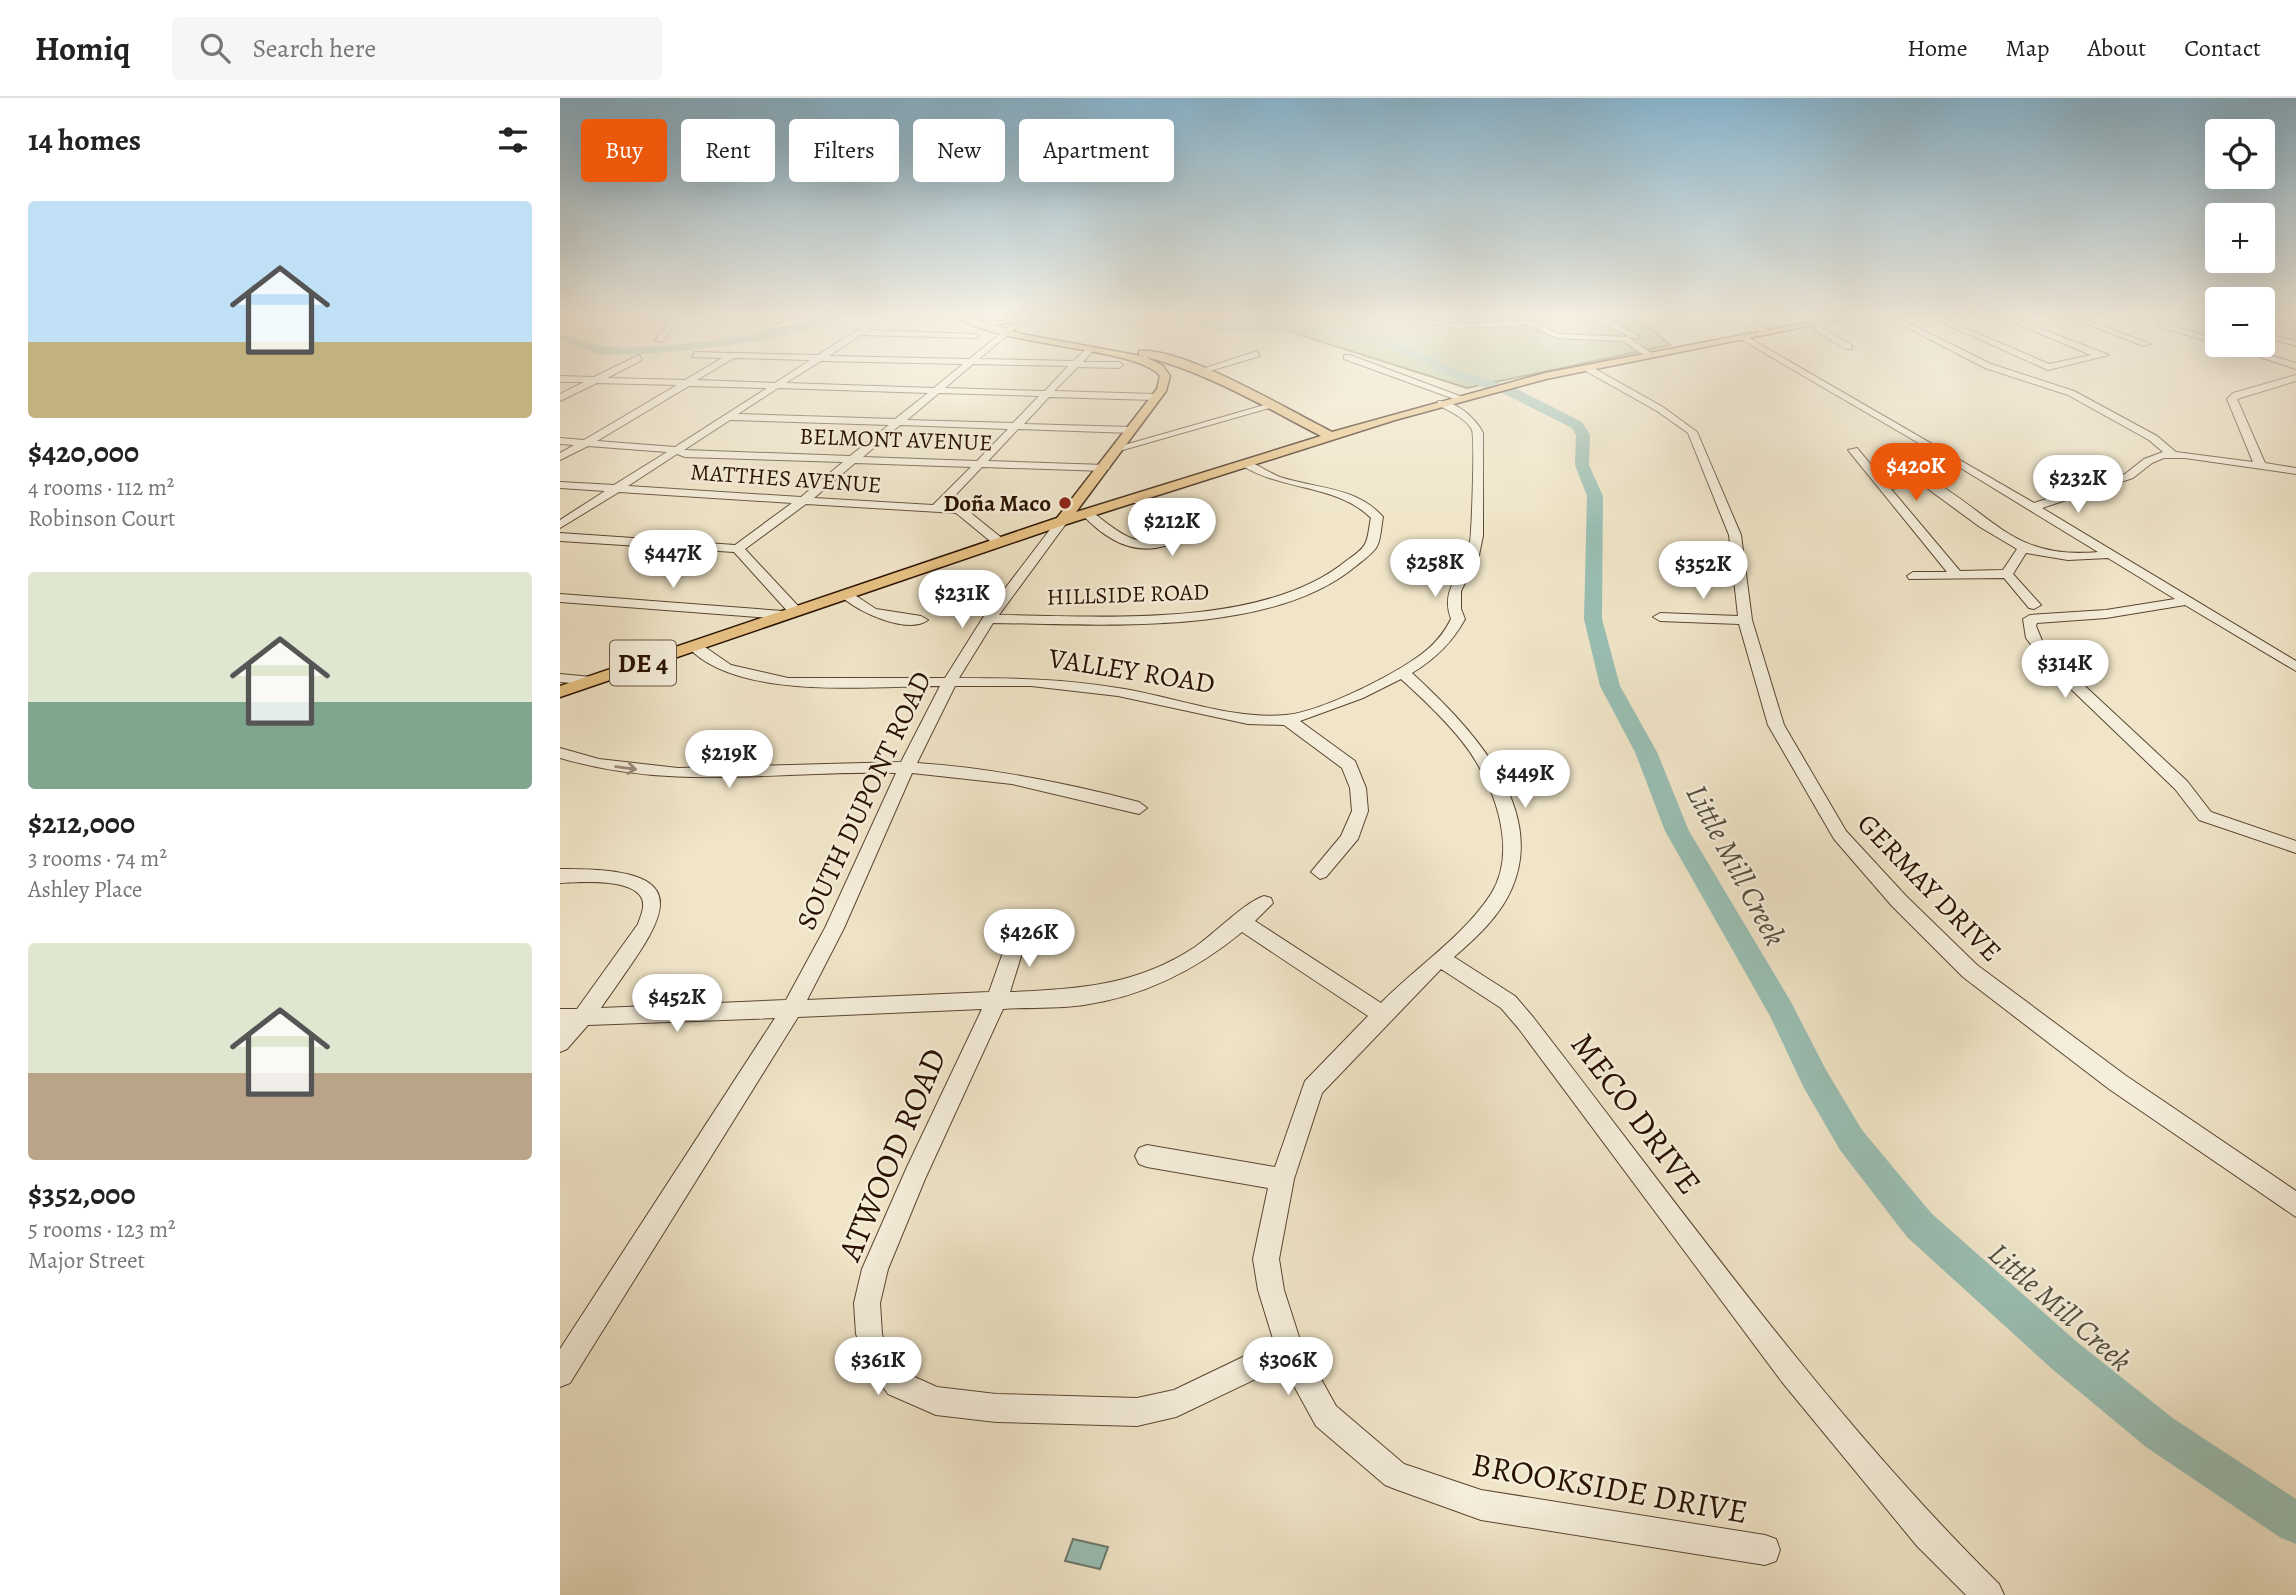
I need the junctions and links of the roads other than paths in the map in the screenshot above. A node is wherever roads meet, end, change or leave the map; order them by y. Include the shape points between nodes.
1 (581, 387) edge
2 (679, 387) edge
3 (777, 387) edge
4 (812, 387) edge
5 (940, 387) edge
6 (1054, 387) edge
7 (1162, 387) edge
8 (1235, 387) edge
9 (1429, 387) edge
10 (1504, 387) edge
11 (1621, 387) edge
12 (1828, 387) edge
13 (2052, 387) edge
14 (2264, 387) edge
15 (936, 390) junction
16 (1047, 394) junction
17 (1156, 397) junction
18 (560, 398) edge
19 (1460, 398) junction
20 (1441, 403) junction
21 (1271, 406) junction
22 (731, 417) junction
23 (897, 422) junction
24 (1016, 426) junction
25 (1132, 430) junction
26 (1329, 436) junction
27 (560, 441) edge
28 (587, 443) junction
29 (1119, 448) junction
30 (1853, 450) dead end
31 (679, 452) junction
32 (2172, 454) junction
33 (560, 457) edge
34 (853, 459) junction
35 (980, 463) junction
36 (1245, 463) junction
37 (1960, 463) junction
38 (2260, 466) junction
39 (1105, 468) junction
40 (2296, 471) edge
41 (1921, 479) junction
42 (560, 485) edge
43 (1882, 488) junction
44 (621, 489) junction
45 (1085, 493) junction
46 (1135, 498) junction
47 (803, 501) junction
48 (2034, 507) junction
49 (936, 509) junction
50 (1092, 512) junction
51 (1062, 521) junction
52 (560, 525) edge
53 (560, 537) edge
54 (999, 542) junction
55 (738, 549) junction
56 (2022, 550) junction
57 (2111, 554) junction
58 (2007, 574) junction
59 (1956, 575) junction
60 (1913, 576) dead end
61 (847, 594) junction
62 (560, 598) edge
63 (2188, 601) junction
64 (2034, 605) dead end
65 (789, 613) junction
66 (1660, 617) dead end
67 (989, 619) junction
68 (921, 620) dead end
69 (1745, 620) junction
70 (694, 646) junction
71 (2296, 667) edge
72 (1403, 673) junction
73 (560, 678) edge
74 (952, 680) junction
75 (592, 681) junction
76 (560, 692) edge
77 (1288, 720) junction
78 (560, 753) edge
79 (908, 768) junction
80 (1139, 808) dead end
81 (2296, 847) edge
82 (1320, 872) dead end
83 (560, 876) edge
84 (1264, 903) dead end
85 (1242, 922) junction
86 (1022, 924) dead end
87 (1440, 958) junction
88 (996, 1002) junction
89 (792, 1009) junction
90 (1383, 1015) junction
91 (583, 1017) junction
92 (560, 1018) edge
93 (560, 1044) edge
94 (1147, 1156) dead end
95 (1282, 1178) junction
96 (2296, 1205) edge
97 (1289, 1349) junction
98 (560, 1373) edge
99 (1765, 1550) dead end
100 (1988, 1595) edge

1 - 18 street
2 - 28 street
3 - 22 street
4 - 15 street
5 - 15 street
6 - 16 street
7 - 17 main road
8 - 21 main road
9 - 19 street
10 - 19 main road, DE 4
11 - 69 street, GERMAY DRIVE via 1692,432 1735,535
12 - 37 street
13 - 32 street via 2152,438
14 - 38 street via 2232,399
15 - 16 street
15 - 23 street
16 - 17 street
16 - 24 street
17 - 25 main road, SOUTH DUPONT ROAD
19 - 20 main road, DE 4
20 - 26 main road, DE 4
20 - 72 street via 1461,414 1478,432 1477,538 1452,598 1458,619 1454,634
21 - 26 main road
21 - 29 street
22 - 23 street
22 - 31 street
23 - 24 street
23 - 34 street
24 - 25 street
24 - 35 street
25 - 29 main road, SOUTH DUPONT ROAD
26 - 36 main road, DE 4
27 - 28 street, BELMONT AVENUE
28 - 31 street, BELMONT AVENUE
28 - 33 street
29 - 39 main road, SOUTH DUPONT ROAD
30 - 43 street
31 - 34 street, BELMONT AVENUE
31 - 44 street
32 - 38 street
32 - 48 street via 2152,459 2129,476
34 - 35 street, BELMONT AVENUE
34 - 47 street
35 - 39 street, BELMONT AVENUE
35 - 49 street
36 - 46 main road, DE 4
36 - 67 street, HILLSIDE ROAD via 1269,477 1349,495 1368,506 1377,517 1371,546 1328,579 1228,611 1178,617
37 - 41 street via 1930,471
37 - 48 street
38 - 40 street
39 - 45 main road, SOUTH DUPONT ROAD
41 - 43 street
41 - 56 street
42 - 44 street, MATTHES AVENUE
43 - 59 street
44 - 47 street, MATTHES AVENUE
44 - 52 street
45 - 50 main road
45 - 51 main road, SOUTH DUPONT ROAD
46 - 50 main road, DE 4
46 - 50 street via 1174,527 1177,536 1156,546 1135,548
47 - 49 street, MATTHES AVENUE
47 - 55 street
48 - 57 street
49 - 54 street, MATTHES AVENUE via 963,512
50 - 51 main road, DE 4
51 - 54 main road, DE 4
51 - 67 street, SOUTH DUPONT ROAD
53 - 55 street
54 - 61 main road, DE 4
55 - 65 street
56 - 57 street via 2072,558
56 - 58 street
57 - 63 street
58 - 59 street
58 - 64 street
59 - 60 street
61 - 65 main road, DE 4
61 - 68 street via 869,612
62 - 65 street
63 - 71 street
63 - 81 street via 2106,614 2030,619 2029,627 2036,645 2053,664 2181,785 2206,816
65 - 70 main road, DE 4
66 - 69 street
67 - 74 street, SOUTH DUPONT ROAD
69 - 96 street, GERMAY DRIVE via 1776,725 1840,835 1899,901 1970,971 2118,1082
70 - 74 street, VALLEY ROAD via 726,668 788,682
70 - 75 main road, DE 4
72 - 77 street via 1344,702
72 - 87 street via 1479,750 1499,786 1511,836 1511,863 1500,895 1486,915
73 - 75 street
74 - 77 street, VALLEY ROAD via 1067,685 1248,719
74 - 79 street, SOUTH DUPONT ROAD
75 - 76 main road, DE 4
77 - 82 street via 1349,765 1358,788 1360,811 1349,839
78 -> 79 street via 649,771
79 - 80 street via 1054,786
79 - 89 street, SOUTH DUPONT ROAD via 822,956
83 - 91 street via 620,878 643,885 653,900 647,926
84 - 85 street
85 - 88 street via 1202,955 1133,987 1082,997
85 - 90 street
86 - 88 street, ATWOOD ROAD
87 - 90 street, BROOKSIDE DRIVE
87 - 100 street, MECO DRIVE via 1508,1002 1527,1023 1792,1372 1928,1535
88 - 89 street
88 - 97 street, ATWOOD ROAD via 875,1269 867,1303 869,1334 877,1357 898,1384 936,1401 996,1408 1137,1412 1176,1404
89 - 91 street
89 - 98 street, SOUTH DUPONT ROAD
90 - 95 street, BROOKSIDE DRIVE via 1313,1088
91 - 92 street
91 - 93 street
94 - 95 street
95 - 97 street, BROOKSIDE DRIVE via 1266,1259
97 - 99 street, BROOKSIDE DRIVE via 1326,1416 1395,1475 1481,1505

